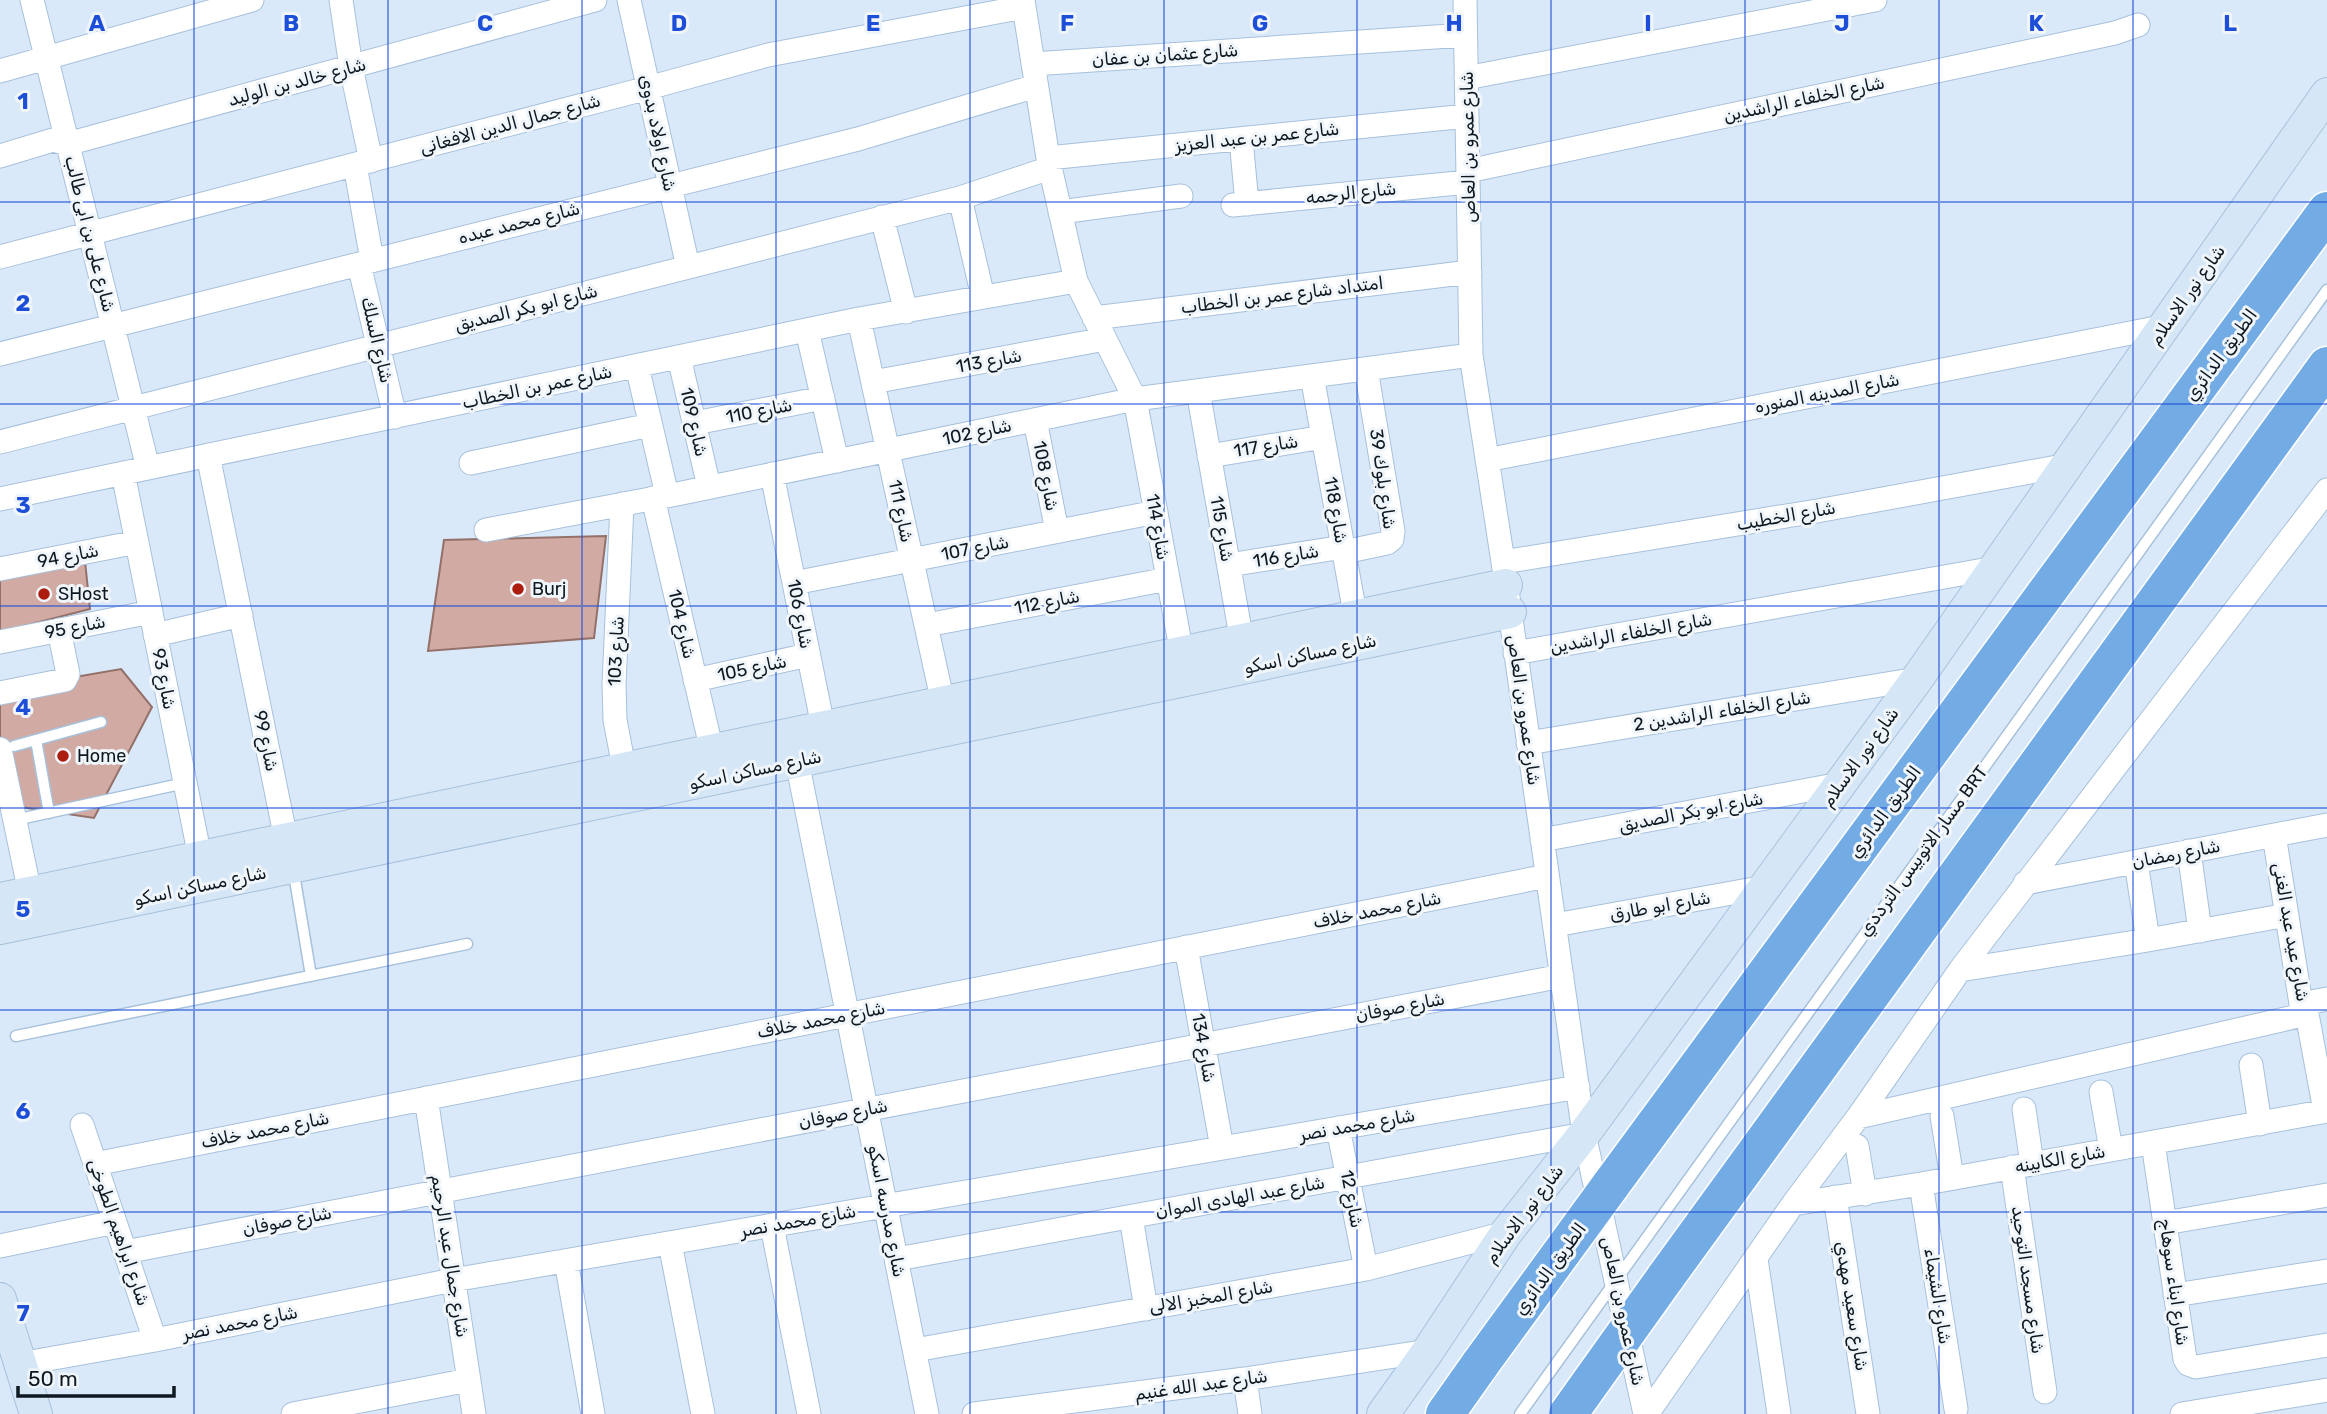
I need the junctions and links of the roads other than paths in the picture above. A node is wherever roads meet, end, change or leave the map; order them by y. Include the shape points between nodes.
1 (32, 0) edge
2 (252, 0) edge
3 (341, 0) edge
4 (595, 0) edge
5 (629, 0) edge
6 (1465, 0) edge
7 (1875, 0) edge
8 (1023, 4) edge
9 (2138, 25) dead end
10 (1465, 35) junction
11 (46, 58) junction
12 (351, 67) junction
13 (0, 71) edge
14 (1035, 75) junction
15 (1466, 78) junction
16 (649, 88) junction
17 (2327, 94) edge
18 (1467, 116) junction
19 (1241, 139) junction
20 (67, 144) junction
21 (0, 156) edge
22 (363, 163) junction
23 (1049, 163) junction
24 (1468, 176) junction
25 (670, 186) junction
26 (1181, 196) dead end
27 (960, 198) junction
28 (2327, 211) edge
29 (1060, 212) junction
30 (882, 217) junction
31 (90, 233) junction
32 (0, 257) edge
33 (365, 262) junction
34 (688, 267) junction
35 (1470, 272) junction
36 (1076, 281) junction
37 (2327, 290) edge
38 (982, 297) junction
39 (906, 312) junction
40 (1094, 318) junction
41 (859, 319) junction
42 (112, 325) junction
43 (2166, 326) junction
44 (807, 330) junction
45 (1105, 340) junction
46 (378, 346) junction
47 (0, 354) edge
48 (1471, 355) junction
49 (680, 357) junction
50 (637, 366) junction
51 (2327, 366) edge
52 (1366, 369) junction
53 (1312, 376) junction
54 (873, 382) junction
55 (1198, 391) junction
56 (822, 398) junction
57 (1135, 399) junction
58 (133, 408) junction
59 (395, 417) junction
60 (1035, 420) junction
61 (695, 423) junction
62 (650, 425) junction
63 (1323, 437) junction
64 (0, 442) edge
65 (888, 450) junction
66 (208, 456) junction
67 (1209, 456) junction
68 (1488, 460) junction
69 (837, 461) junction
70 (471, 463) dead end
71 (2068, 465) junction
72 (148, 468) junction
73 (123, 473) junction
74 (772, 474) junction
75 (709, 487) junction
76 (2327, 491) edge
77 (660, 497) junction
78 (0, 499) edge
79 (622, 504) junction
80 (1156, 512) junction
81 (486, 530) dead end
82 (1057, 531) junction
83 (137, 542) junction
84 (1343, 549) junction
85 (912, 560) junction
86 (1228, 565) junction
87 (1995, 568) junction
88 (0, 569) edge
89 (1168, 579) junction
90 (794, 583) junction
91 (1506, 587) junction
92 (151, 612) junction
93 (241, 615) junction
94 (926, 625) junction
95 (59, 630) junction
96 (1358, 630) junction
97 (155, 635) junction
98 (0, 642) edge
99 (1516, 653) junction
100 (1182, 654) junction
101 (1244, 654) junction
102 (808, 655) junction
103 (1917, 679) junction
104 (695, 680) junction
105 (1065, 691) junction
106 (0, 693) edge
107 (943, 702) junction
108 (101, 722) dead end
109 (36, 740) junction
110 (826, 741) junction
111 (1528, 743) junction
112 (7, 747) edge
113 (712, 751) junction
114 (797, 761) junction
115 (185, 783) junction
116 (627, 783) junction
117 (1840, 784) junction
118 (49, 813) junction
119 (15, 820) junction
120 (2327, 825) edge
121 (2274, 835) junction
122 (1542, 840) junction
123 (2189, 851) junction
124 (289, 853) junction
125 (2136, 862) junction
126 (203, 871) junction
127 (1547, 876) junction
128 (2025, 883) junction
129 (1765, 887) junction
130 (15, 896) edge
131 (2287, 915) junction
132 (1555, 925) junction
133 (0, 928) edge
134 (2200, 931) junction
135 (2148, 940) junction
136 (467, 944) dead end
137 (1186, 947) junction
138 (1960, 970) junction
139 (311, 976) junction
140 (1562, 976) junction
141 (2327, 999) edge
142 (2304, 1009) junction
143 (849, 1015) junction
144 (16, 1036) dead end
145 (1203, 1045) junction
146 (2251, 1065) dead end
147 (1578, 1087) junction
148 (2101, 1092) dead end
149 (426, 1098) junction
150 (867, 1109) junction
151 (2024, 1109) dead end
152 (2326, 1111) edge
153 (1941, 1116) dead end
154 (1858, 1117) junction
155 (2260, 1124) junction
156 (82, 1125) dead end
157 (1338, 1128) junction
158 (1584, 1134) junction
159 (2153, 1143) junction
160 (1857, 1146) dead end
161 (1222, 1148) junction
162 (2111, 1150) junction
163 (95, 1164) junction
164 (2022, 1165) junction
165 (1348, 1177) junction
166 (1952, 1178) junction
167 (1921, 1184) junction
168 (440, 1191) junction
169 (1865, 1194) junction
170 (2327, 1195) edge
171 (1835, 1197) junction
172 (1793, 1204) junction
173 (886, 1206) junction
174 (1131, 1217) junction
175 (115, 1222) junction
176 (2165, 1223) junction
177 (772, 1226) junction
178 (1506, 1233) junction
179 (670, 1243) junction
180 (0, 1247) edge
181 (125, 1252) junction
182 (897, 1259) junction
183 (1756, 1259) junction
184 (566, 1261) junction
185 (1366, 1269) junction
186 (2327, 1271) edge
187 (453, 1280) junction
188 (2175, 1295) junction
189 (0, 1299) edge
190 (1146, 1309) junction
191 (155, 1340) junction
192 (2327, 1345) edge
193 (915, 1350) junction
194 (1428, 1351) junction
195 (20, 1364) junction
196 (1245, 1379) junction
197 (468, 1380) junction
198 (2327, 1390) edge
199 (2045, 1392) dead end
200 (1138, 1404) edge
201 (1956, 1409) dead end
202 (1034, 1410) edge
203 (36, 1414) edge
204 (293, 1414) edge
205 (474, 1414) edge
206 (593, 1414) edge
207 (703, 1414) edge
208 (809, 1414) edge
209 (927, 1414) edge
210 (974, 1414) edge
211 (1250, 1414) edge
212 (1383, 1414) edge
213 (1445, 1414) edge
214 (1520, 1414) edge
215 (1568, 1414) edge
216 (1646, 1414) edge
217 (1779, 1414) edge
218 (1868, 1414) edge
219 (2182, 1414) edge

1 - 11 street, شارع على بن ابى طالب
2 - 11 street
3 - 12 street, شارع السلك
4 - 12 street, شارع خالد بن الوليد
5 - 16 street, شارع اولاد بدوى
6 - 10 street, شارع عمرو بن العاص
7 - 15 street
8 - 14 street, شارع 114
8 - 16 street, شارع جمال الدين الافغانى via 768,55
9 - 24 street, شارع الخلفاء الراشدين
10 - 14 street, شارع عثمان بن عفان
10 - 15 street, شارع عمرو بن العاص
11 - 13 street
11 - 20 street, شارع على بن ابى طالب
12 - 20 street, شارع خالد بن الوليد
12 - 22 street, شارع السلك
14 - 23 street, شارع 114
14 - 25 street, شارع محمد عبده via 858,139
15 - 18 street, شارع عمرو بن العاص
16 - 22 street, شارع جمال الدين الافغانى
16 - 25 street, شارع اولاد بدوى
17 - 43 street, شارع نور الاسلام
18 - 19 street, شارع عمر بن عبد العزيز
18 - 24 street, شارع عمرو بن العاص
19 - 23 street, شارع عمر بن عبد العزيز
19 - 24 street, شارع الرحمه via 1240,204
20 - 21 street, شارع خالد بن الوليد via 53,140
20 - 31 street, شارع على بن ابى طالب
22 - 31 street, شارع جمال الدين الافغانى
22 - 33 street, شارع السلك
23 - 27 street, شارع ابو بكر الصديق
23 - 29 street, شارع 114
24 - 35 street, شارع عمرو بن العاص
25 - 33 street, شارع محمد عبده
25 - 34 street, شارع اولاد بدوى
26 - 29 street
27 - 30 street, شارع ابو بكر الصديق
27 - 38 street
28 - 213 highway, الطريق الدائري, bridge
29 - 36 street, شارع 114
30 - 34 street, شارع ابو بكر الصديق
30 - 39 street
31 - 32 street, شارع جمال الدين الافغانى
31 - 42 street, شارع على بن ابى طالب
33 - 42 street, شارع محمد عبده
33 - 46 street, شارع السلك
34 - 46 street, شارع ابو بكر الصديق
35 - 40 street, امتداد شارع عمر بن الخطاب
35 - 48 street, شارع عمرو بن العاص
36 - 38 street, شارع عمر بن الخطاب
36 - 40 street, شارع 114
37 - 214 lane, مسار الاتوبيس الترددي BRT
38 - 39 street, شارع عمر بن الخطاب
39 - 41 street, شارع عمر بن الخطاب
40 - 45 street, شارع 114
41 - 44 street, شارع عمر بن الخطاب
41 - 54 street, شارع 111
42 - 47 street, شارع محمد عبده
42 - 58 street, شارع على بن ابى طالب
43 - 68 street, شارع المدينه المنوره
43 - 71 street, شارع نور الاسلام
44 - 49 street, شارع عمر بن الخطاب
44 - 56 street
45 - 54 street, شارع 113
45 - 57 street, شارع 114
46 - 58 street, شارع ابو بكر الصديق
46 - 59 street, شارع السلك
48 - 52 street, شارع 102
48 - 68 street, شارع عمرو بن العاص
49 - 50 street, شارع عمر بن الخطاب
49 - 61 street, شارع 109
50 - 59 street, شارع عمر بن الخطاب
50 - 62 street, شارع 104
51 - 215 highway, bridge
52 - 53 street, شارع 102
52 - 84 street, شارع بلوك 39 via 1391,539
53 - 55 street, شارع 102
53 - 63 street, شارع 118
54 - 65 street, شارع 111
55 - 57 street, شارع 102
55 - 67 street, شارع 115
56 - 61 street, شارع 110
56 - 69 street
57 - 60 street, شارع 102
57 - 80 street, شارع 114
58 - 64 street, شارع ابو بكر الصديق
58 - 72 street, شارع على بن ابى طالب
59 - 66 street, شارع عمر بن الخطاب
60 - 65 street, شارع 102
60 - 82 street, شارع 108
61 - 75 street, شارع 109
62 - 70 street
62 - 77 street, شارع 104
63 - 67 street, شارع 117
63 - 84 street, شارع 118
65 - 69 street, شارع 102
65 - 85 street, شارع 111
66 - 72 street, شارع عمر بن الخطاب
66 - 93 street, شارع 99
67 - 86 street, شارع 115
68 - 91 street, شارع عمرو بن العاص
69 - 74 street, شارع 102
71 - 87 street, شارع نور الاسلام
71 - 91 street, شارع الخطيب via 1817,511
72 - 73 street, شارع عمر بن الخطاب
73 - 78 street, شارع عمر بن الخطاب
73 - 83 street, شارع 93
74 - 75 street, شارع 102
74 - 90 street, شارع 106
75 - 77 street, شارع 102
76 - 128 street
77 - 79 street, شارع 102
77 - 104 street, شارع 104
79 - 81 street, شارع 102
79 - 116 street, شارع 103 via 614,685 615,720
80 - 82 street, شارع 107
80 - 89 street, شارع 114
82 - 85 street, شارع 107
83 - 88 street, شارع 94
83 - 92 street, شارع 93
84 - 86 street, شارع 116
84 - 96 street, شارع 118
85 - 90 street, شارع 107
85 - 94 street, شارع 111
86 - 101 street, شارع 115
87 - 99 street, شارع الخلفاء الراشدين
87 - 103 street, شارع نور الاسلام
89 - 94 street, شارع 112
89 - 100 street, شارع 114
90 - 102 street, شارع 106
91 - 96 street, شارع مساكن اسكو
91 - 99 street, شارع عمرو بن العاص
92 - 95 street, شارع 95
92 - 97 street, شارع 93
93 - 97 street
93 - 124 street, شارع 99
94 - 107 street, شارع 111
95 - 98 street, شارع 95
95 - 106 street via 68,674 65,680
96 - 101 street, شارع مساكن اسكو
97 - 115 street, شارع 93
99 - 111 street, شارع عمرو بن العاص
100 - 101 street, شارع مساكن اسكو
100 - 105 street, شارع مساكن اسكو
101 - 105 street, شارع مساكن اسكو
102 - 104 street, شارع 105
102 - 110 street, شارع 106
103 - 111 street, شارع الخلفاء الراشدين 2
103 - 117 street, شارع نور الاسلام
104 - 113 street, شارع 104
105 - 107 street, شارع مساكن اسكو
105 - 110 street, شارع مساكن اسكو
107 - 110 street, شارع مساكن اسكو
108 - 109 lane
109 - 112 lane
109 - 118 lane
110 - 113 street, شارع مساكن اسكو
110 - 114 street, شارع مساكن اسكو
111 - 122 street, شارع عمرو بن العاص
112 - 119 street
113 - 116 street, شارع مساكن اسكو
114 - 116 street, شارع مساكن اسكو
114 - 143 street, شارع مدرسه اسكو
115 - 118 lane
115 - 126 street, شارع 93
116 - 124 street, شارع مساكن اسكو
117 - 122 street, شارع ابو بكر الصديق
117 - 129 street, شارع نور الاسلام
118 - 119 lane
119 - 130 street
120 - 121 street, شارع رمضان
121 - 123 street, شارع رمضان
121 - 131 street, شارع عيد عبد الغنى
122 - 127 street, شارع عمرو بن العاص
123 - 125 street, شارع رمضان
123 - 134 street
124 - 126 street, شارع مساكن اسكو
124 - 139 lane
125 - 128 street, شارع رمضان
125 - 135 street
126 - 130 street, شارع مساكن اسكو
126 - 133 street, شارع مساكن اسكو
127 - 132 street, شارع عمرو بن العاص
127 - 137 street, شارع محمد خلاف
128 - 138 street
129 - 132 street, شارع ابو طارق
129 - 158 street, شارع نور الاسلام
131 - 134 street
131 - 142 street, شارع عيد عبد الغنى
132 - 140 street, شارع عمرو بن العاص
134 - 135 street
135 - 138 street
136 - 139 lane
137 - 143 street, شارع محمد خلاف
137 - 145 street, شارع 134
138 - 154 street
139 - 144 lane
140 - 145 street, شارع صوفان
140 - 147 street, شارع عمرو بن العاص
141 - 142 street
142 - 152 street, شارع عيد عبد الغنى
142 - 154 street
143 - 149 street, شارع محمد خلاف
143 - 150 street, شارع مدرسه اسكو
145 - 150 street, شارع صوفان
145 - 161 street, شارع 134
146 - 155 street
147 - 157 street, شارع محمد نصر
147 - 158 street, شارع عمرو بن العاص
148 - 162 street
149 - 163 street, شارع محمد خلاف
149 - 168 street, شارع جمال عبد الرحيم
150 - 168 street, شارع صوفان
150 - 173 street, شارع مدرسه اسكو
151 - 164 street, شارع مسجد التوحيد
152 - 155 street, شارع الكابينه
153 - 166 street
154 - 172 street
155 - 159 street, شارع الكابينه
156 - 163 street, شارع ابراهيم الطوخى
157 - 161 street, شارع محمد نصر
157 - 165 street, شارع 12
158 - 165 street, شارع عبد الهادى الموان
158 - 178 street, شارع نور الاسلام
158 - 216 street, شارع عمرو بن العاص
159 - 162 street, شارع الكابينه
159 - 176 street, شارع ابناء سوهاج
160 - 169 street
161 - 173 street, شارع محمد نصر
162 - 164 street, شارع الكابينه
163 - 175 street, شارع ابراهيم الطوخى
164 - 166 street, شارع الكابينه
164 - 199 street, شارع مسجد التوحيد
165 - 174 street, شارع عبد الهادى الموان
165 - 185 street, شارع 12
166 - 167 street, شارع الكابينه
167 - 169 street, شارع الكابينه
167 - 201 street, شارع الشيماء
168 - 181 street, شارع صوفان
168 - 187 street, شارع جمال عبد الرحيم
169 - 171 street, شارع الكابينه
170 - 176 street
171 - 172 street, شارع الكابينه
171 - 218 street, شارع سعيد مهدي
172 - 183 street
173 - 177 street, شارع محمد نصر
173 - 182 street, شارع مدرسه اسكو
174 - 182 street, شارع عبد الهادى الموان
174 - 190 street
175 - 180 street
175 - 181 street, شارع ابراهيم الطوخى
176 - 188 street, شارع ابناء سوهاج
177 - 179 street, شارع محمد نصر
177 - 208 street
178 - 185 street, شارع المخبز الالى
178 - 194 street, شارع نور الاسلام
179 - 184 street, شارع محمد نصر
179 - 207 street
181 - 191 street, شارع ابراهيم الطوخى
182 - 193 street, شارع مدرسه اسكو
183 - 216 street
183 - 217 street
184 - 187 street, شارع محمد نصر
184 - 206 street
185 - 190 street, شارع المخبز الالى
186 - 188 street
187 - 191 street, شارع محمد نصر
187 - 197 street, شارع جمال عبد الرحيم
188 - 192 street, شارع ابناء سوهاج via 2185,1359 2196,1367
189 - 195 street
190 - 193 street, شارع المخبز الالى
191 - 195 street, شارع محمد نصر
193 - 209 street, شارع مدرسه اسكو
194 - 196 street, شارع عبد الله غنيم
194 - 212 street, شارع نور الاسلام
195 - 203 street
196 - 200 street, شارع عبد الله غنيم
196 - 211 street
197 - 204 street
197 - 205 street, شارع جمال عبد الرحيم
198 - 219 street
200 - 202 street, شارع عبد الله غنيم
202 - 210 street, شارع عبد الله غنيم

